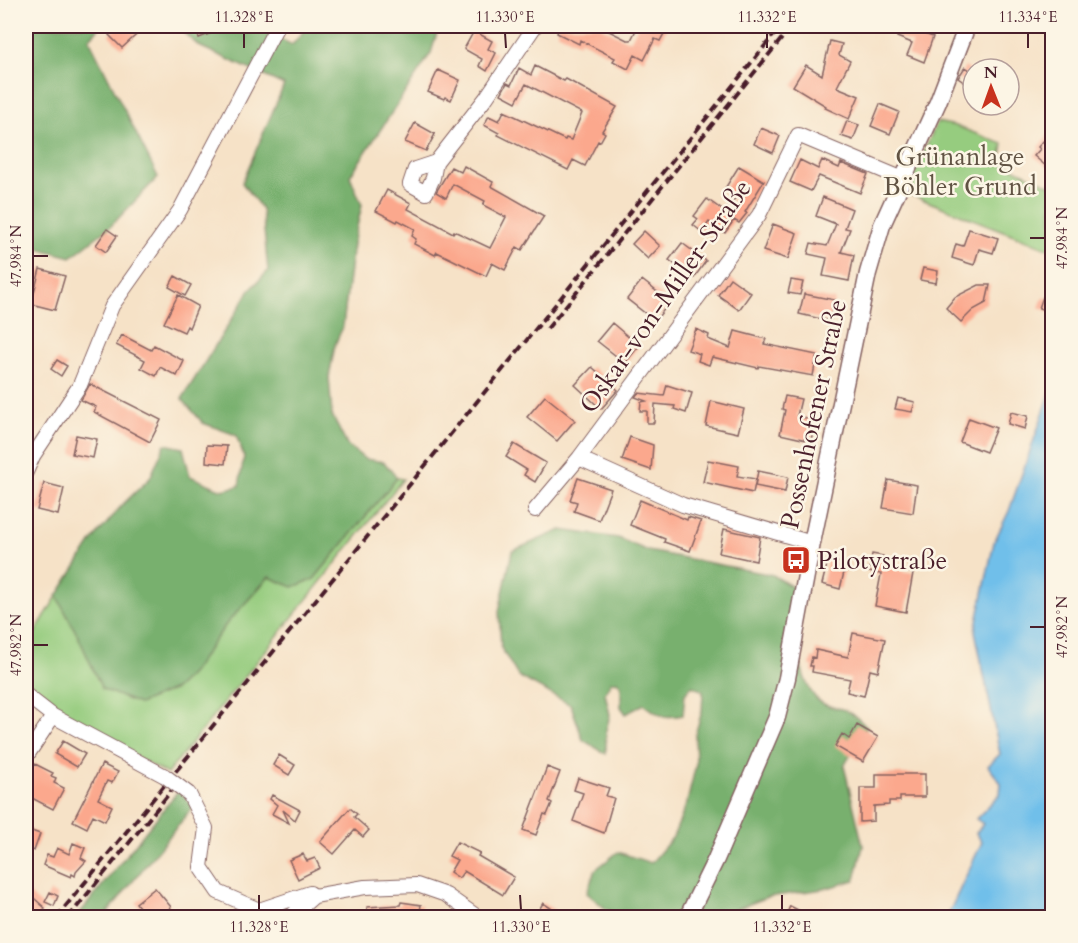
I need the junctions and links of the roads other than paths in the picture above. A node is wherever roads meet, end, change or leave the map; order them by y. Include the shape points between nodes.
1 (278, 26) edge
2 (535, 26) edge
3 (966, 26) edge
4 (436, 162) dead end
5 (903, 179) junction
6 (579, 458) junction
7 (26, 472) edge
8 (535, 510) dead end
9 (812, 543) junction
10 (26, 695) edge
11 (53, 716) junction
12 (26, 757) edge
13 (314, 896) junction
14 (289, 918) edge
15 (479, 918) edge
16 (687, 918) edge

1 - 7 street via 180,210 112,306 80,385
2 - 4 street
3 - 5 main road, Possenhofener Straße via 938,102
5 - 6 street, Oskar-von-Miller-Straße via 798,135 759,215
5 - 9 main road, Possenhofener Straße via 882,225 868,273
6 - 8 street, Oskar-von-Miller-Straße
6 - 9 street via 683,505
9 - 16 main road, Possenhofener Straße via 777,717
10 - 11 street
11 - 12 street
11 - 13 street, bridge via 165,776 189,794 206,828 201,867 218,892 259,910 310,893
13 - 14 street
13 - 15 street via 364,887 417,885 446,895

